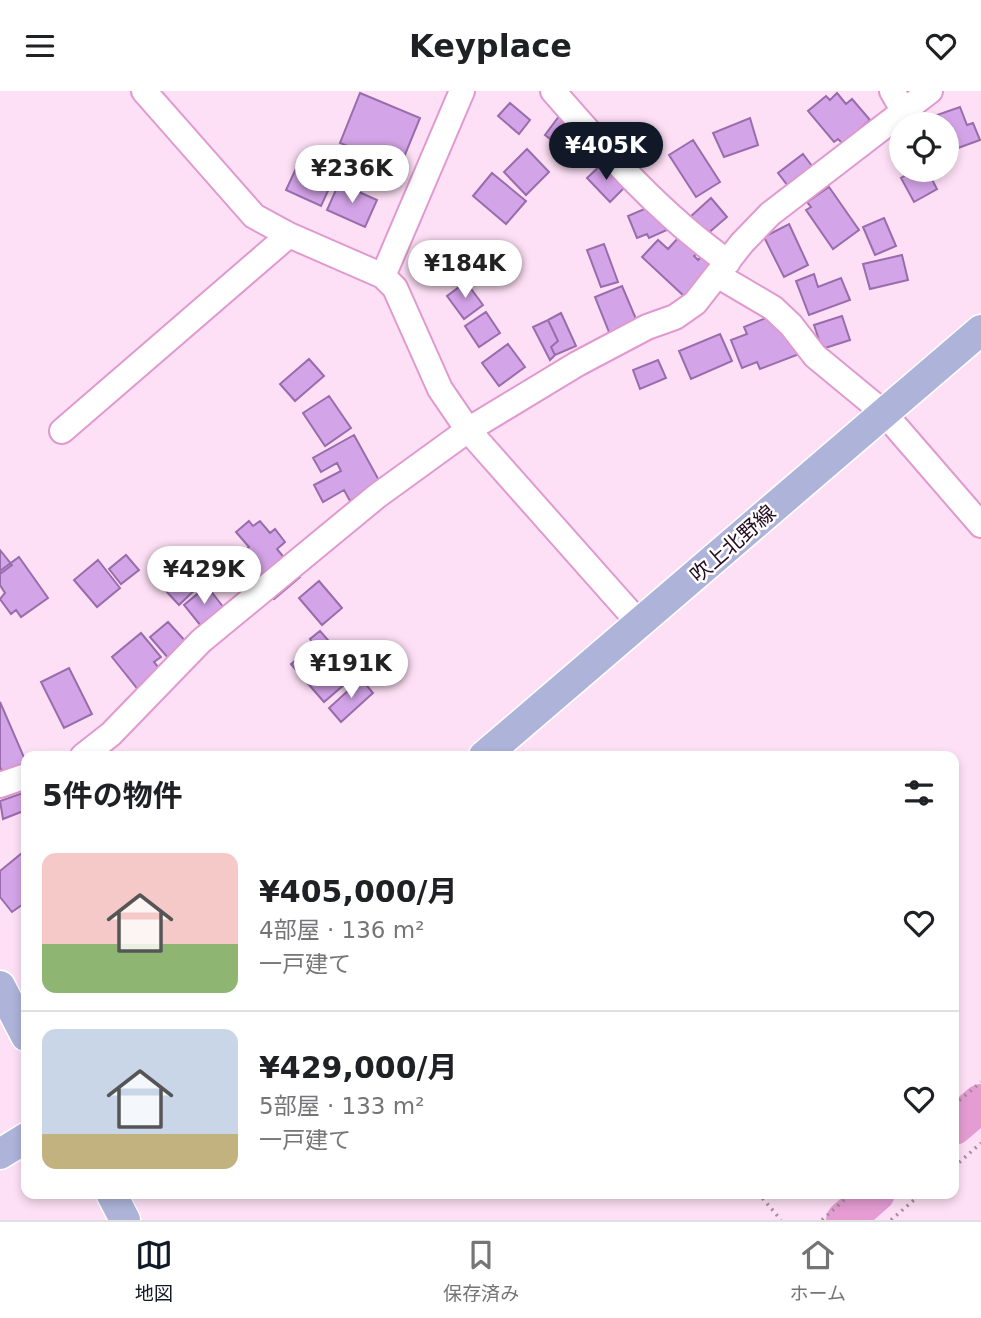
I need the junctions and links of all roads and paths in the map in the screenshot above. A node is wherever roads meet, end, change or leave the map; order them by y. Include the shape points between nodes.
1 (144, 91) edge
2 (462, 91) edge
3 (553, 91) edge
4 (930, 91) edge
5 (898, 101) edge
6 (289, 235) junction
7 (722, 268) junction
8 (383, 276) junction
9 (981, 330) edge
10 (884, 413) junction
11 (468, 430) junction
12 (62, 432) dead end
13 (981, 525) edge
14 (640, 624) junction
15 (89, 751) edge
16 (490, 751) edge
17 (21, 778) edge
18 (0, 785) edge
19 (0, 986) edge
20 (21, 1026) edge
21 (981, 1082) edge
22 (959, 1101) edge
23 (21, 1141) edge
24 (981, 1143) edge
25 (0, 1154) edge
26 (959, 1163) edge
27 (114, 1199) edge
28 (763, 1199) edge
29 (845, 1199) edge
30 (915, 1199) edge
31 (125, 1220) edge
32 (781, 1220) edge
33 (822, 1220) edge
34 (891, 1220) edge

1 - 6 street via 254,216
2 - 8 street
3 - 7 street via 613,160
4 - 5 street
5 - 7 street via 770,214
6 - 8 street
6 - 12 street
7 - 10 street via 791,325 814,356
7 - 11 street via 695,303 675,317 577,364
8 - 11 street via 395,288 440,390
9 - 10 main road, 吹上北野線
10 - 13 street
10 - 14 main road, 吹上北野線
11 - 14 street
11 - 15 street via 252,597
14 - 16 main road, 吹上北野線
17 - 18 street
19 - 20 main road
21 - 22 path
23 - 25 main road
24 - 26 path
27 - 31 main road
28 - 32 path
29 - 33 path
30 - 34 path

